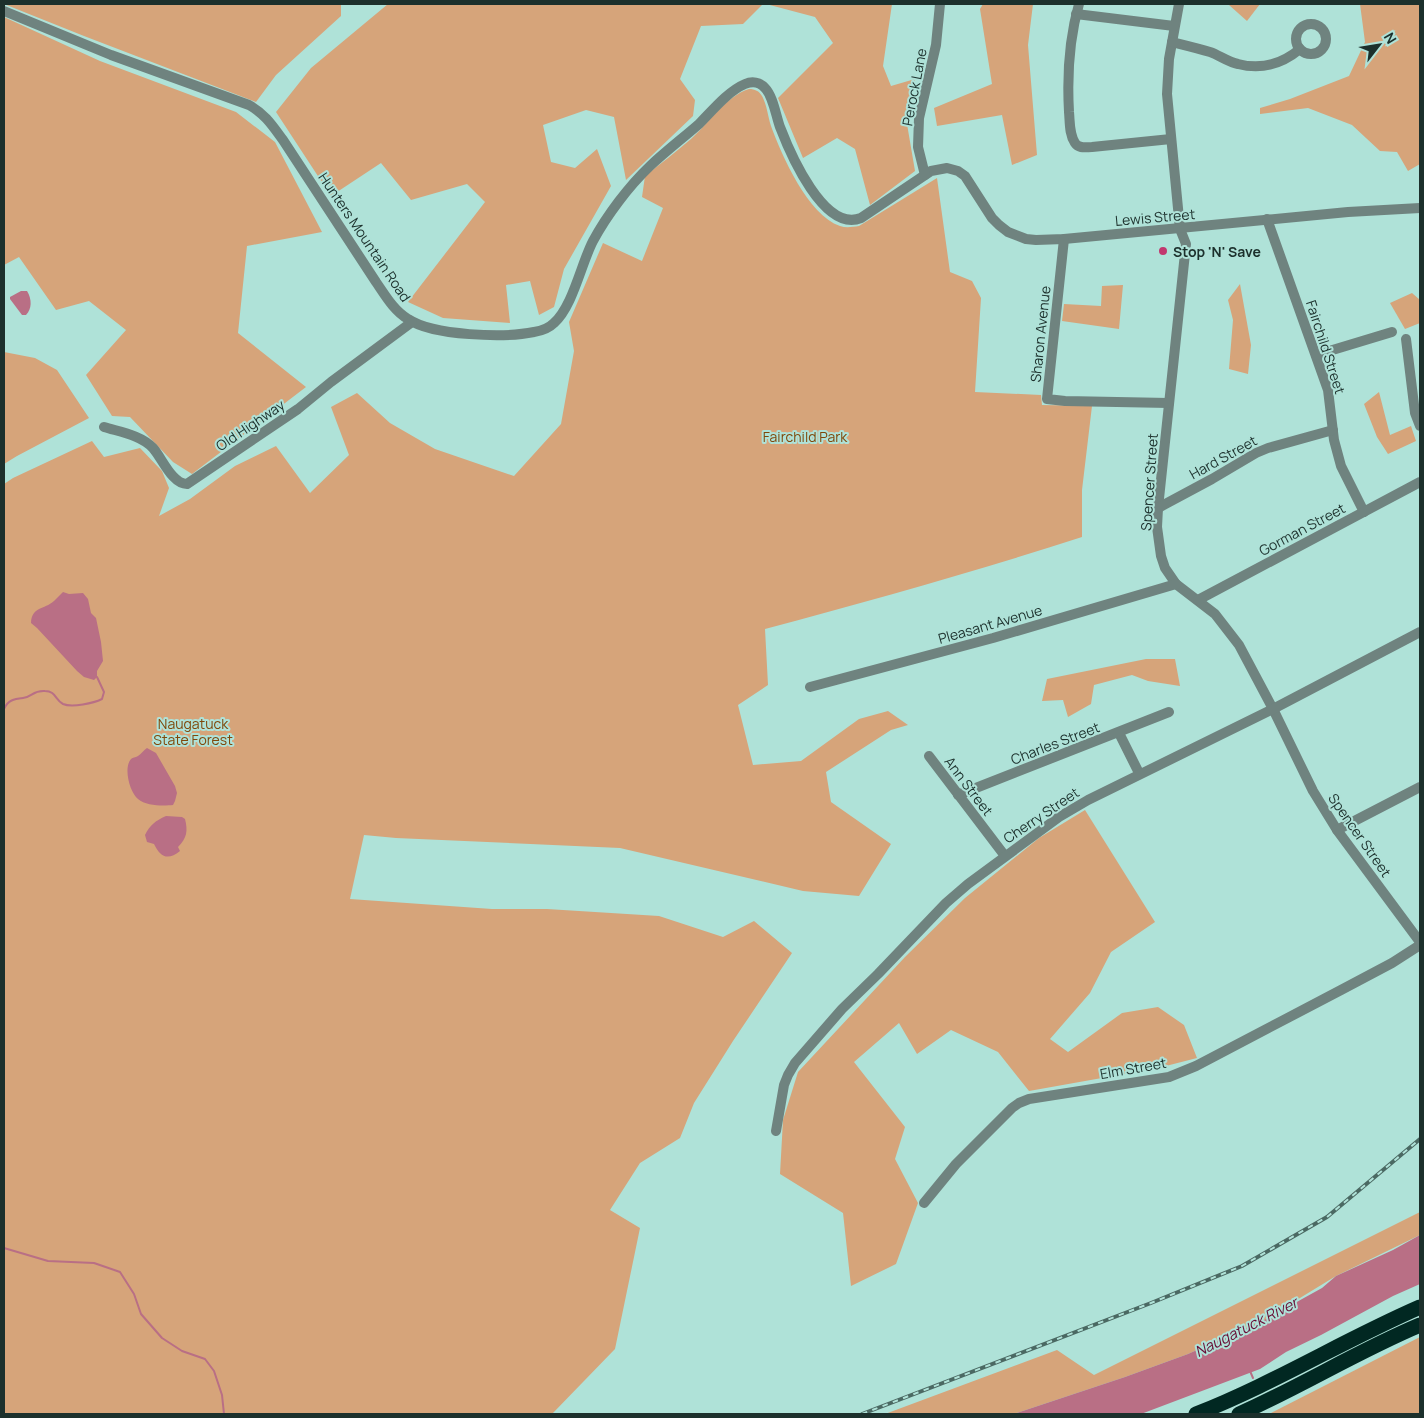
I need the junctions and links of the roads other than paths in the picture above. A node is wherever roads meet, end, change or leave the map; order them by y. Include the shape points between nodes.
1 (940, 4) edge
2 (1179, 4) edge
3 (1077, 9) edge
4 (4, 10) edge
5 (1174, 26) junction
6 (1172, 42) junction
7 (1300, 49) dead end
8 (1171, 139) junction
9 (925, 175) junction
10 (1420, 208) edge
11 (1267, 220) junction
12 (1180, 228) junction
13 (1064, 239) junction
14 (412, 322) junction
15 (1392, 332) dead end
16 (1406, 339) dead end
17 (1316, 355) junction
18 (1169, 403) junction
19 (1420, 426) edge
20 (104, 427) dead end
21 (1333, 430) junction
22 (1420, 482) edge
23 (1158, 508) junction
24 (1364, 512) junction
25 (1176, 584) junction
26 (1198, 600) junction
27 (1420, 632) edge
28 (810, 687) dead end
29 (1273, 708) junction
30 (1168, 712) dead end
31 (1119, 733) junction
32 (929, 756) dead end
33 (1139, 774) junction
34 (1420, 786) edge
35 (958, 795) junction
36 (1337, 830) junction
37 (1005, 856) junction
38 (1420, 944) edge
39 (776, 1131) dead end
40 (924, 1203) dead end
41 (1420, 1307) edge
42 (1420, 1324) edge
43 (1196, 1414) edge
44 (1238, 1414) edge

1 - 9 street, Perock Lane via 936,44 919,118 918,147
2 - 5 street, Spencer Street
3 - 5 street
3 - 8 street via 1069,60 1068,94 1075,144 1082,148
4 - 14 street, Hunters Mountain Road via 257,110 283,140 376,282 399,312
5 - 6 street, Spencer Street
6 - 7 street via 1250,66 1286,60
6 - 8 street, Spencer Street via 1167,75
8 - 12 street, Spencer Street
9 - 13 street, Lewis Street via 940,169 958,170 992,218 1008,232 1026,239
9 - 14 street, Hunters Mountain Road via 861,218 847,220 837,216 817,196 796,163 768,91 760,84 750,83 726,98 625,194 592,242 563,312 549,326 534,332 489,334 446,331
10 - 11 street, Lewis Street
11 - 12 street, Lewis Street
11 - 17 street, Fairchild Street
12 - 13 street, Lewis Street
12 - 18 street, Spencer Street via 1186,244
13 - 18 street, Sharon Avenue via 1047,399
14 - 20 street, Old Highway via 298,409 187,484 174,478 146,442
15 - 17 street
16 - 19 street via 1415,413
17 - 21 street, Fairchild Street via 1328,390
18 - 23 street, Spencer Street
21 - 23 street, Hard Street via 1256,453
21 - 24 street, Fairchild Street via 1341,466
22 - 24 street, Gorman Street
23 - 25 street, Spencer Street via 1161,556
24 - 26 street, Gorman Street
25 - 26 street, Spencer Street
25 - 28 street, Pleasant Avenue
26 - 29 street, Spencer Street via 1215,614 1238,645
27 - 29 street, Cherry Street
29 - 33 street, Cherry Street
29 - 36 street, Spencer Street via 1313,791
30 - 31 street
31 - 33 street, Charles Street
31 - 35 street, Charles Street
32 - 35 street, Ann Street
33 - 37 street, Cherry Street via 1059,817
34 - 36 street
35 - 37 street, Ann Street
36 - 38 street, Spencer Street
37 - 39 street, Cherry Street via 946,903 842,1009 795,1063 784,1085
38 - 40 street, Elm Street via 1392,963 1169,1077 1019,1103 956,1164
41 - 43 highway via 1271,1382
42 - 44 highway

